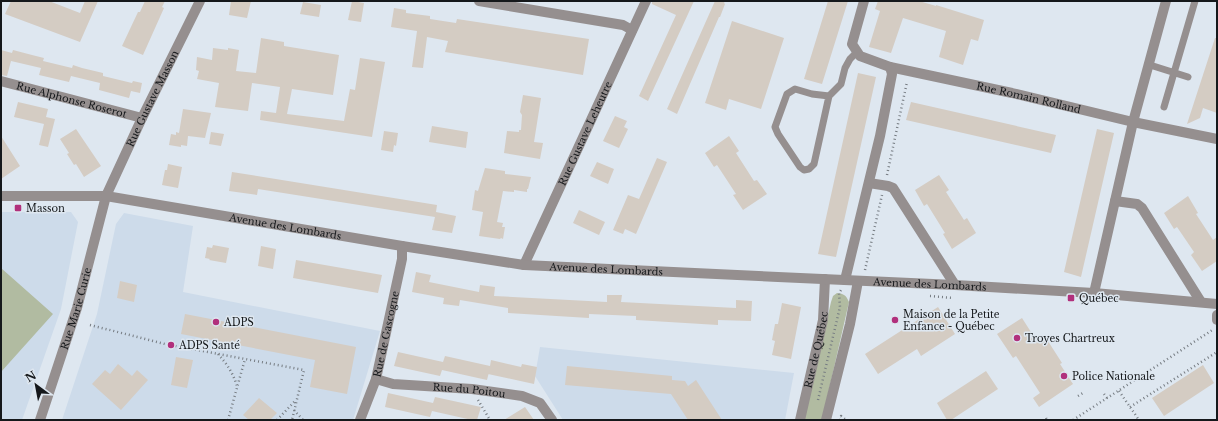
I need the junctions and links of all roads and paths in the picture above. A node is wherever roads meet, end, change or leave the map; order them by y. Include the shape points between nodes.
1 (200, 1) edge
2 (479, 1) edge
3 (646, 1) edge
4 (864, 1) edge
5 (1166, 1) edge
6 (1195, 1) edge
7 (632, 30) junction
8 (858, 52) junction
9 (1150, 64) junction
10 (890, 67) junction
11 (1174, 72) junction
12 (1188, 77) dead end
13 (1, 81) edge
14 (828, 96) junction
15 (1164, 107) dead end
16 (142, 118) junction
17 (1133, 122) junction
18 (1217, 139) edge
19 (869, 182) junction
20 (1, 196) edge
21 (106, 196) junction
22 (1115, 201) junction
23 (402, 246) junction
24 (524, 264) junction
25 (825, 279) junction
26 (845, 280) junction
27 (858, 281) junction
28 (955, 284) junction
29 (1094, 293) junction
30 (1201, 302) junction
31 (1217, 304) edge
32 (824, 305) junction
33 (852, 309) junction
34 (1217, 315) edge
35 (1217, 320) edge
36 (90, 325) dead end
37 (1217, 327) edge
38 (1217, 352) edge
39 (218, 354) junction
40 (245, 359) junction
41 (376, 379) junction
42 (237, 387) junction
43 (472, 389) junction
44 (1119, 391) junction
45 (1083, 393) dead end
46 (1104, 394) dead end
47 (1078, 396) dead end
48 (1108, 398) junction
49 (296, 400) junction
50 (1130, 407) junction
51 (294, 410) junction
52 (1080, 415) junction
53 (40, 420) edge
54 (228, 420) edge
55 (277, 420) edge
56 (292, 420) edge
57 (303, 420) edge
58 (360, 420) edge
59 (490, 420) edge
60 (552, 420) edge
61 (800, 420) edge
62 (826, 420) edge
63 (840, 420) edge
64 (846, 420) edge
65 (1073, 420) edge
66 (1083, 420) edge
67 (1139, 420) edge

1 - 16 street, Rue Gustave Masson
2 - 7 street via 623,25
3 - 7 street, Rue Gustave Leheutre
4 - 8 street via 852,44
5 - 9 street
6 - 11 lane
7 - 24 street, Rue Gustave Leheutre
8 - 10 street, Rue Romain Rolland via 860,56
8 - 14 lane via 845,68 841,84
9 - 11 lane
9 - 17 street
10 - 17 street, Rue Romain Rolland
10 - 19 street via 892,74
11 - 12 lane
11 - 15 lane
13 - 16 street, Rue Alphonse Roserot
14 - 14 lane via 795,89 787,94 775,127 804,170 814,164
16 - 21 street, Rue Gustave Masson
17 - 18 street, Rue Romain Rolland
17 - 22 street
19 - 26 street
19 - 28 street via 893,188
20 - 21 street, Avenue des Lombards
21 - 23 street, Avenue des Lombards
21 - 53 street, Rue Marie Curie via 77,308
22 - 29 street
22 - 30 street via 1137,204 1142,208
23 - 24 street, Avenue des Lombards
23 - 41 street, Rue de Gascogne via 402,259
24 - 25 street, Avenue des Lombards
25 - 26 street, Avenue des Lombards
25 - 32 street, Rue de Québec
26 - 27 street, Avenue des Lombards
27 - 28 street, Avenue des Lombards
27 - 33 street
28 - 29 street, Avenue des Lombards
29 - 30 street, Avenue des Lombards
30 - 31 street, Avenue des Lombards
32 - 33 path
32 - 61 street, Rue de Québec via 823,320
33 - 62 street
34 - 35 street
36 - 39 path
37 - 44 path
38 - 50 path
39 - 40 path
39 - 42 path via 230,369
40 - 42 path
40 - 49 path via 304,370
41 - 43 street, Rue du Poitou via 393,384
41 - 58 street, Rue de Gascogne
42 - 54 path
43 - 59 path
43 - 60 street, Rue du Poitou via 522,396 540,403
44 - 48 path
44 - 50 path
45 - 47 path
46 - 48 path
48 - 52 path
49 - 51 path
49 - 55 path
50 - 67 path
51 - 56 path
51 - 57 path
52 - 65 path
52 - 66 path
63 - 64 path via 841,416

